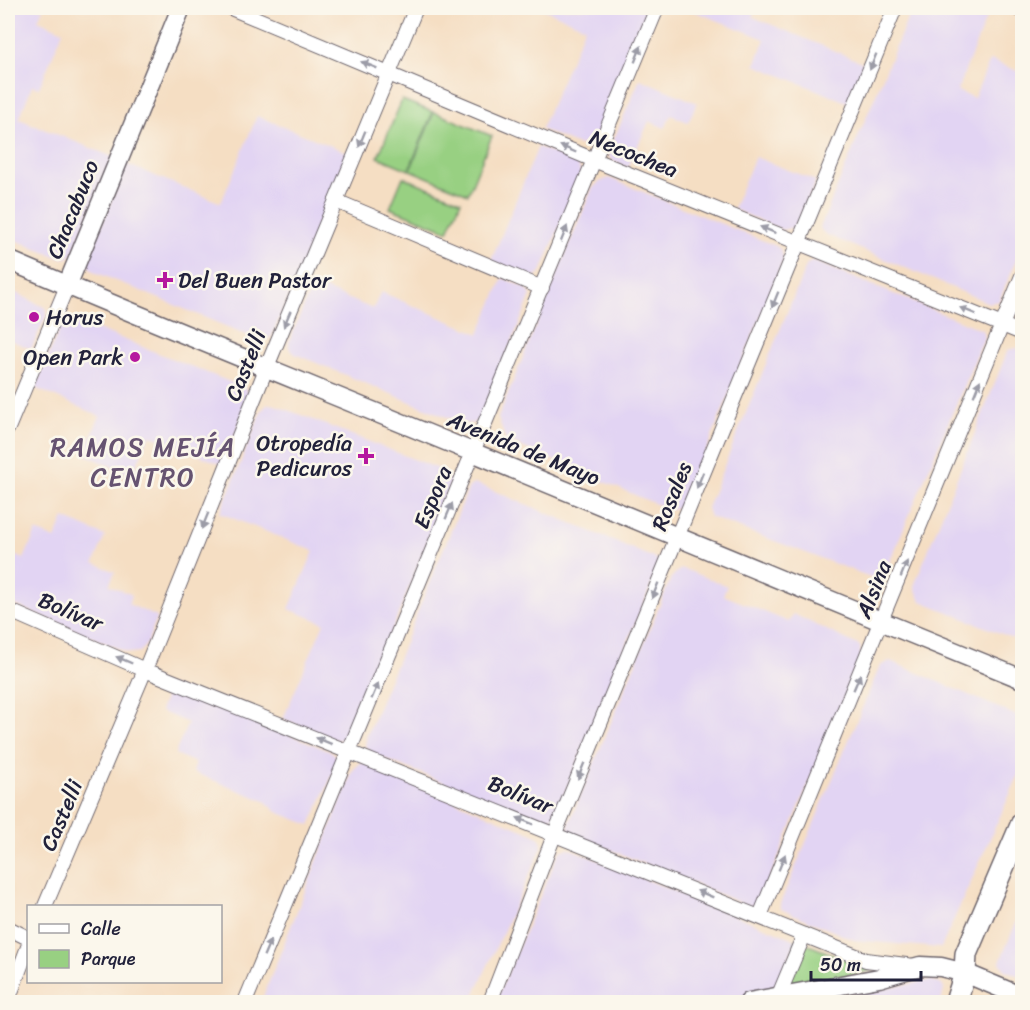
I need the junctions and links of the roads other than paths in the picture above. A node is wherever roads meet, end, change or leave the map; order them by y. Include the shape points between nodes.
1 (181, 8) edge
2 (231, 8) edge
3 (416, 8) edge
4 (657, 8) edge
5 (895, 8) edge
6 (1016, 8) edge
7 (1023, 10) edge
8 (389, 73) junction
9 (594, 160) junction
10 (336, 201) junction
11 (798, 243) junction
12 (8, 260) edge
13 (1023, 276) edge
14 (67, 286) junction
15 (542, 288) junction
16 (1002, 324) junction
17 (1023, 333) edge
18 (266, 369) junction
19 (8, 428) edge
20 (474, 452) junction
21 (677, 536) junction
22 (8, 610) edge
23 (882, 623) junction
24 (145, 670) junction
25 (1023, 679) edge
26 (350, 751) junction
27 (1023, 823) edge
28 (555, 833) junction
29 (45, 905) edge
30 (760, 916) junction
31 (8, 928) edge
32 (804, 935) junction
33 (27, 938) edge
34 (27, 950) edge
35 (920, 966) junction
36 (965, 974) junction
37 (778, 997) junction
38 (1023, 997) edge
39 (8, 1000) edge
40 (245, 1002) edge
41 (490, 1002) edge
42 (749, 1002) edge
43 (956, 1002) edge

1 - 14 main road, Chacabuco
8 -> 2 street, Necochea
3 - 8 street, Castelli
9 -> 4 street, Espora
5 -> 11 street, Rosales
6 - 7 street
9 -> 8 street, Necochea
8 -> 10 street, Castelli
11 -> 9 street, Necochea
15 -> 9 street, Espora
10 - 15 street
10 -> 18 street, Castelli
16 -> 11 street, Necochea
11 -> 21 street, Rosales
12 - 14 main road, Avenida de Mayo
13 - 16 street, Alsina
14 - 18 main road, Avenida de Mayo
14 - 19 street, Chacabuco
15 - 20 street, Espora
16 - 17 street, Necochea
23 -> 16 street, Alsina
18 - 20 main road, Avenida de Mayo
18 -> 24 street, Castelli
20 - 21 main road, Avenida de Mayo
26 -> 20 street, Espora
21 - 23 main road, Avenida de Mayo
21 -> 28 street, Rosales
24 -> 22 street, Bolívar
23 - 25 main road, Avenida de Mayo
30 -> 23 street, Alsina
26 -> 24 street, Bolívar
24 - 29 street, Castelli
28 -> 26 street, Bolívar
40 -> 26 street, Espora
27 - 36 main road via 966,954
30 -> 28 street, Bolívar
28 - 41 street, Rosales
30 - 32 street, Bolívar
31 - 33 street
32 - 35 street, Bolívar via 866,960
32 - 37 street
34 - 39 street
35 - 36 main road, Bolívar
35 - 37 main road
36 - 38 main road, Bolívar
36 - 43 main road
37 - 42 main road

